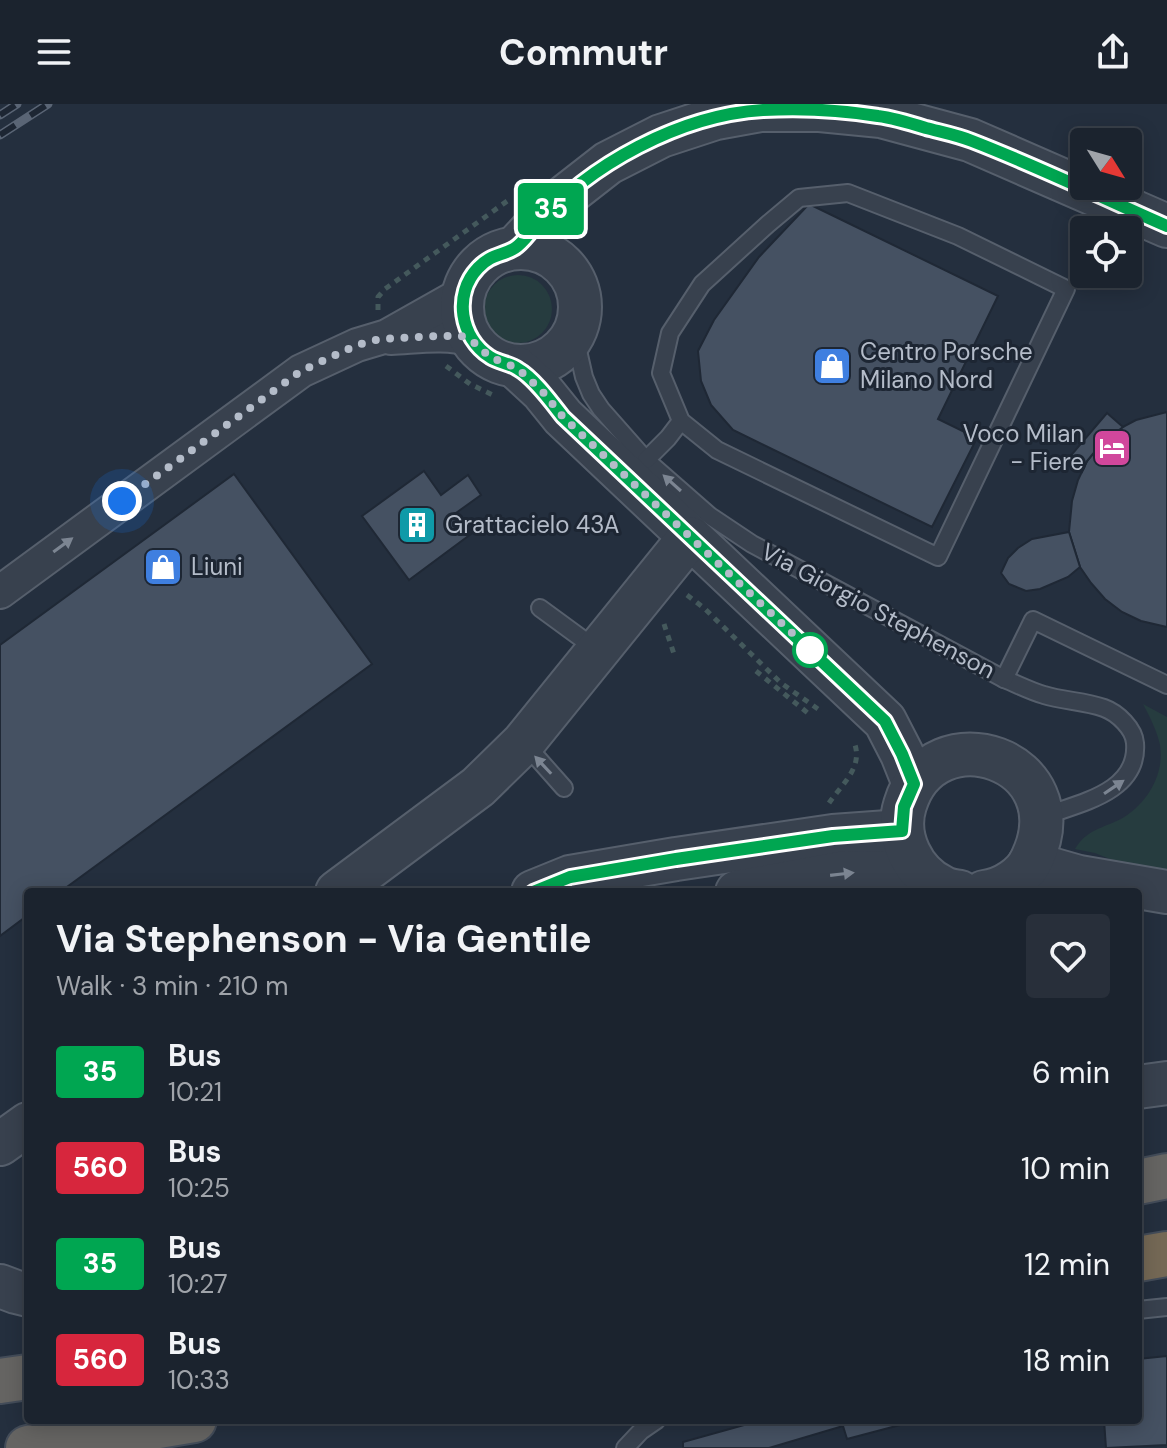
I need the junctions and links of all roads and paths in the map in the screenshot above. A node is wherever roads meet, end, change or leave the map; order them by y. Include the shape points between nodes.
1 (1167, 226) edge
2 (515, 248) junction
3 (465, 292) junction
4 (574, 333) junction
5 (380, 339) junction
6 (457, 352) junction
7 (509, 383) junction
8 (681, 421) junction
9 (646, 460) junction
10 (689, 538) junction
11 (0, 592) edge
12 (683, 592) dead end
13 (540, 608) dead end
14 (661, 616) dead end
15 (598, 649) junction
16 (675, 657) dead end
17 (756, 671) dead end
18 (1004, 679) junction
19 (1167, 685) edge
20 (821, 711) dead end
21 (809, 714) dead end
22 (850, 734) dead end
23 (523, 743) junction
24 (914, 784) junction
25 (564, 788) dead end
26 (827, 805) dead end
27 (1042, 817) junction
28 (902, 831) junction
29 (1030, 863) junction
30 (942, 883) edge
31 (342, 888) edge
32 (543, 888) edge
33 (759, 888) edge
34 (998, 888) edge
35 (1167, 892) edge
36 (1167, 1083) edge
37 (1142, 1086) edge
38 (24, 1127) edge
39 (0, 1144) edge
40 (1142, 1161) edge
41 (1167, 1164) edge
42 (1167, 1176) edge
43 (1142, 1181) edge
44 (1167, 1254) edge
45 (1142, 1258) edge
46 (1167, 1275) edge
47 (1142, 1276) edge
48 (0, 1286) edge
49 (24, 1294) edge
50 (24, 1303) edge
51 (0, 1306) edge
52 (1167, 1307) edge
53 (1142, 1310) edge
54 (24, 1378) edge
55 (0, 1381) edge
56 (170, 1424) edge
57 (651, 1424) edge
58 (28, 1448) edge
59 (625, 1448) edge

1 - 2 street via 970,140 881,116 761,110 661,136 608,163 558,202
2 - 3 street via 486,260
2 - 4 street via 545,253 570,273 580,309
3 - 5 street
3 - 6 street
4 - 7 street via 549,359
4 - 9 lane, Via Giorgio Stephenson via 591,394
5 - 6 street via 461,336
11 -> 5 street via 301,371
6 - 7 street via 490,357
6 - 7 path via 470,384
7 - 10 street, Via Giorgio Stephenson via 542,391
8 - 8 lane via 661,373 670,333 702,284 799,198 848,193 958,236 1066,289 938,557 717,450
8 - 9 lane
18 -> 9 lane, Via Giorgio Stephenson via 752,544 710,516
10 - 15 street
10 - 24 street, Via Giorgio Stephenson via 885,721
12 - 20 path via 781,683
13 - 15 lane
14 - 16 path
15 - 23 street
17 - 21 path
18 - 19 lane via 1033,620
27 -> 18 lane, Via Giorgio Stephenson via 1101,795 1125,779 1135,763 1135,738 1107,709
22 - 26 path via 856,748 854,769
25 -> 23 lane
23 - 31 street via 478,787
24 - 27 street via 953,756 1001,759 1036,793
24 - 28 street
27 - 29 street via 1040,841
28 - 30 street via 909,854
28 - 32 street via 661,861 570,877
29 - 34 street
29 - 35 street
33 -> 30 street via 846,872
36 - 37 street
38 - 39 street
40 - 41 highway
42 - 43 highway
44 - 45 highway
46 - 47 highway
48 - 49 street
50 - 51 street
52 - 53 lane
54 - 55 highway
56 - 58 highway
57 - 59 lane

